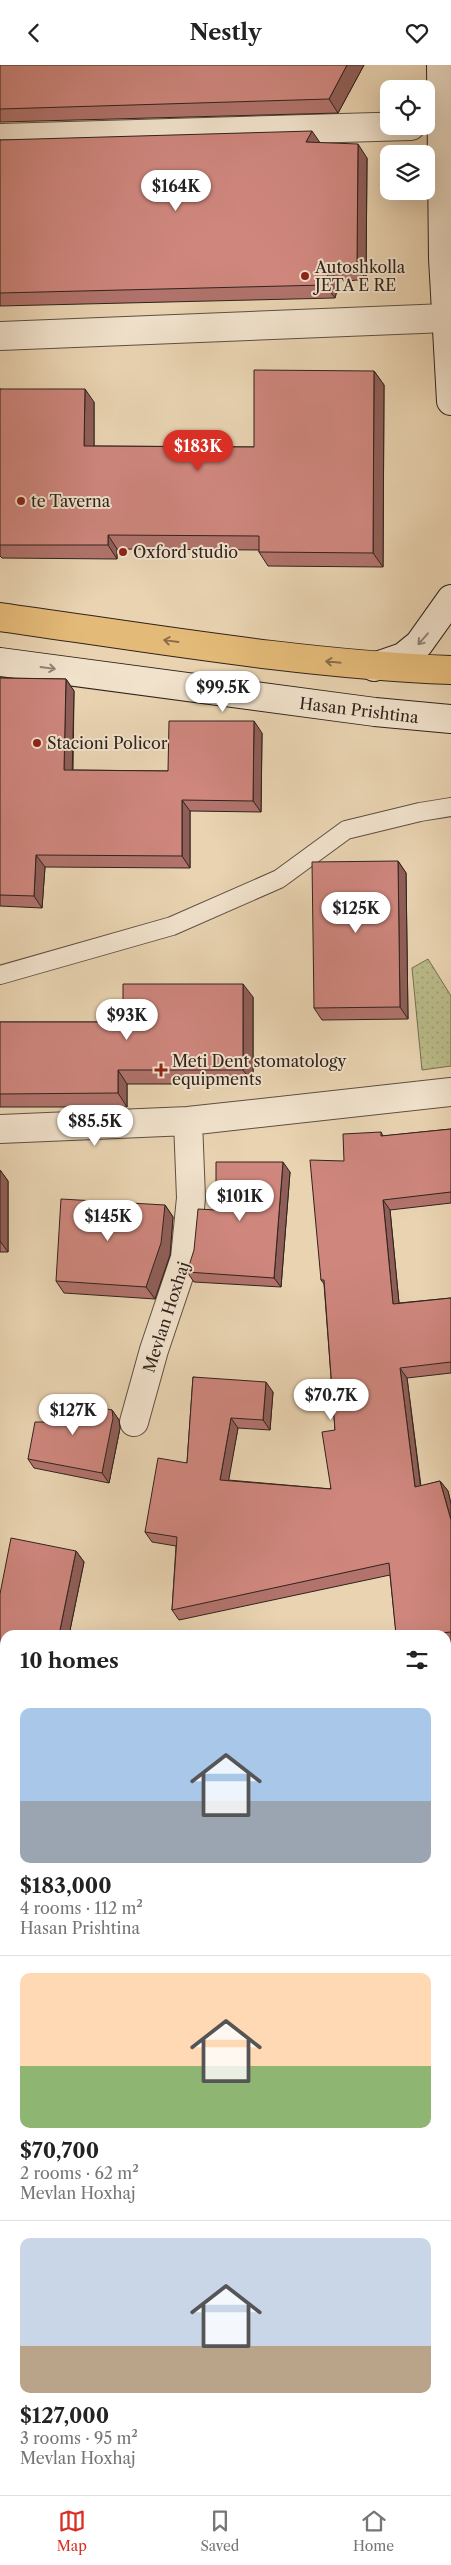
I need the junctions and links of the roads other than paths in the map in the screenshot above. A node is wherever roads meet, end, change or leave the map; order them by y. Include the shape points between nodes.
1 (441, 65) edge
2 (435, 117) edge
3 (380, 127) edge
4 (435, 135) edge
5 (0, 138) edge
6 (447, 257) edge
7 (446, 318) junction
8 (0, 336) edge
9 (451, 401) edge
10 (451, 599) edge
11 (0, 617) edge
12 (0, 662) edge
13 (374, 667) junction
14 (451, 670) edge
15 (451, 719) edge
16 (451, 807) edge
17 (0, 975) edge
18 (451, 1091) edge
19 (188, 1121) junction
20 (0, 1129) edge
21 (134, 1422) dead end

1 - 2 street
3 - 5 street
4 - 6 street
6 - 7 street
7 - 8 street
7 - 9 street
10 -> 13 street via 419,644 403,657
13 -> 11 main road
12 -> 15 street, Hasan Prishtina via 365,711
13 - 14 main road
16 - 17 lane via 420,811 346,830 279,879 172,925
18 - 19 street
19 - 20 street
19 - 21 street, Mevlan Hoxhaj via 191,1198 185,1258

